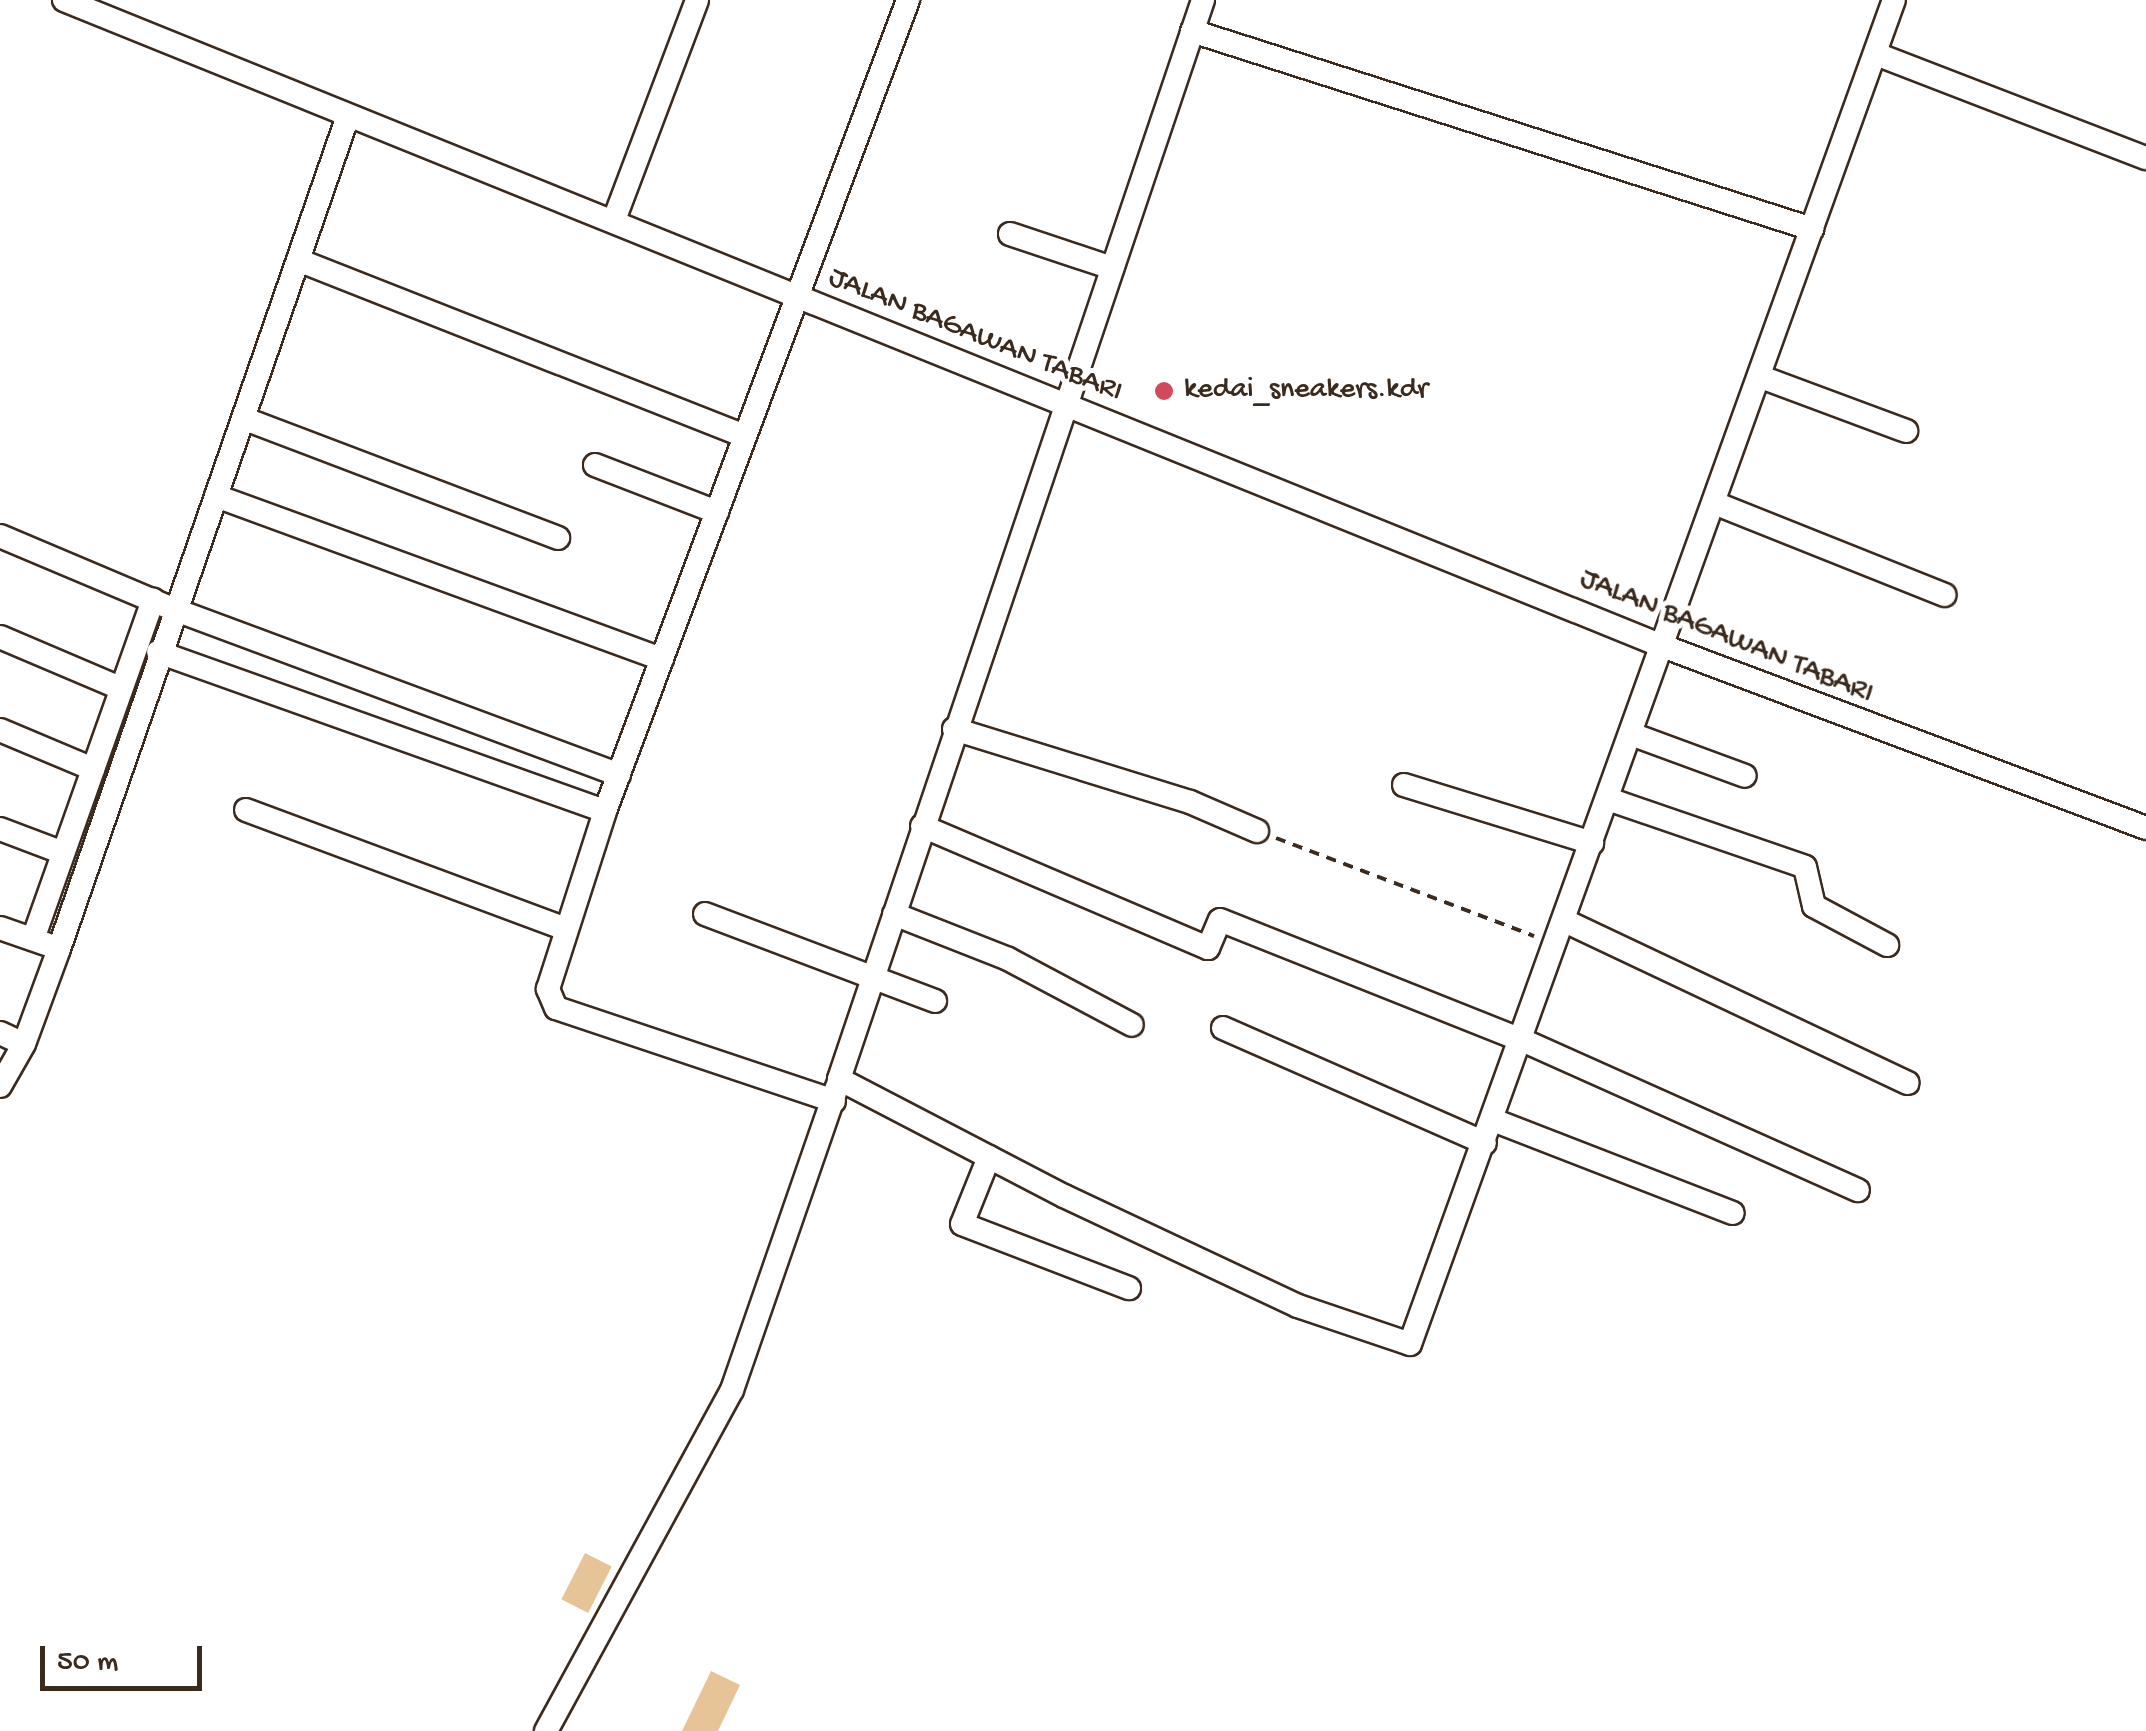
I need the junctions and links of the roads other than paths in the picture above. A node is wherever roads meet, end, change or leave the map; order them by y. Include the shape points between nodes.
1 (64, 0) edge
2 (697, 0) edge
3 (908, 0) edge
4 (1203, 0) edge
5 (1894, 0) edge
6 (1192, 31) junction
7 (1876, 54) junction
8 (348, 116) junction
9 (2146, 158) edge
10 (614, 220) junction
11 (1812, 229) junction
12 (1010, 234) dead end
13 (298, 260) junction
14 (1112, 268) junction
15 (797, 298) junction
16 (1761, 377) junction
17 (1066, 403) junction
18 (245, 419) junction
19 (1906, 430) dead end
20 (745, 436) junction
21 (594, 466) dead end
22 (216, 496) junction
23 (1718, 504) junction
24 (717, 512) junction
25 (0, 536) edge
26 (558, 538) dead end
27 (1944, 595) dead end
28 (163, 604) junction
29 (0, 637) edge
30 (1665, 647) junction
31 (158, 652) junction
32 (662, 659) junction
33 (120, 688) junction
34 (954, 729) junction
35 (0, 730) edge
36 (1631, 734) junction
37 (93, 769) junction
38 (619, 775) junction
39 (1745, 776) dead end
40 (1404, 784) dead end
41 (1608, 799) junction
42 (246, 810) dead end
43 (605, 811) junction
44 (922, 826) junction
45 (2146, 828) edge
46 (0, 829) edge
47 (1257, 831) road end
48 (1592, 843) junction
49 (62, 852) junction
50 (706, 914) dead end
51 (894, 914) junction
52 (1565, 921) junction
53 (0, 928) edge
54 (562, 928) junction
55 (33, 940) junction
56 (1887, 945) dead end
57 (59, 949) junction
58 (874, 973) junction
59 (935, 1000) dead end
60 (1132, 1025) dead end
61 (1223, 1028) dead end
62 (0, 1033) edge
63 (1522, 1040) junction
64 (24, 1044) junction
65 (1908, 1082) dead end
66 (0, 1086) edge
67 (836, 1090) junction
68 (1489, 1132) junction
69 (989, 1157) junction
70 (1858, 1190) dead end
71 (1733, 1213) dead end
72 (1129, 1288) dead end
73 (546, 1731) edge

1 - 8 street, JALAN BAGAWAN TABARI
2 - 10 street
3 - 15 street
4 - 6 street
5 - 7 street
6 - 11 street
6 - 14 street
7 - 9 street
7 - 11 street
8 - 10 street, JALAN BAGAWAN TABARI
8 - 13 street
10 - 15 street, JALAN BAGAWAN TABARI
11 - 16 street
12 - 14 street
13 - 18 street
13 - 20 street
14 - 17 street
15 - 17 street, JALAN BAGAWAN TABARI
15 - 20 street
16 - 19 street
16 - 23 street
17 - 30 street, JALAN BAGAWAN TABARI
17 - 34 street
18 - 22 street
18 - 26 street
20 - 24 street
21 - 24 street
22 - 28 street
22 - 32 street
23 - 27 street
23 - 30 street
24 - 32 street
25 - 28 street
28 - 31 street
28 - 33 street
28 - 38 street
29 - 33 street
30 - 36 street
30 - 45 street, JALAN BAGAWAN TABARI
31 - 43 street
31 - 57 street
32 - 38 street
33 - 37 street
34 - 44 street
34 - 47 street via 1190,802
35 - 37 street
36 - 39 street
36 - 41 street
37 - 49 street
38 - 43 street
40 - 48 street
41 - 48 street
41 - 56 street via 1805,867 1814,906
42 - 54 street
43 - 54 street
44 - 51 street
44 - 63 street via 1208,948 1220,920
46 - 49 street
48 - 52 street
49 - 55 street
50 - 58 street
51 - 58 street
51 - 60 street via 1008,958
52 - 63 street
52 - 65 street
53 - 55 street
54 - 67 street via 548,989 556,1008
55 - 57 street
57 - 64 street
58 - 59 street
58 - 67 street
61 - 68 street
62 - 64 street
63 - 68 street
63 - 70 street
64 - 66 street
67 - 69 street
67 - 73 street via 732,1390
68 - 69 street via 1410,1344 1298,1306
68 - 71 street
69 - 72 street via 962,1224

